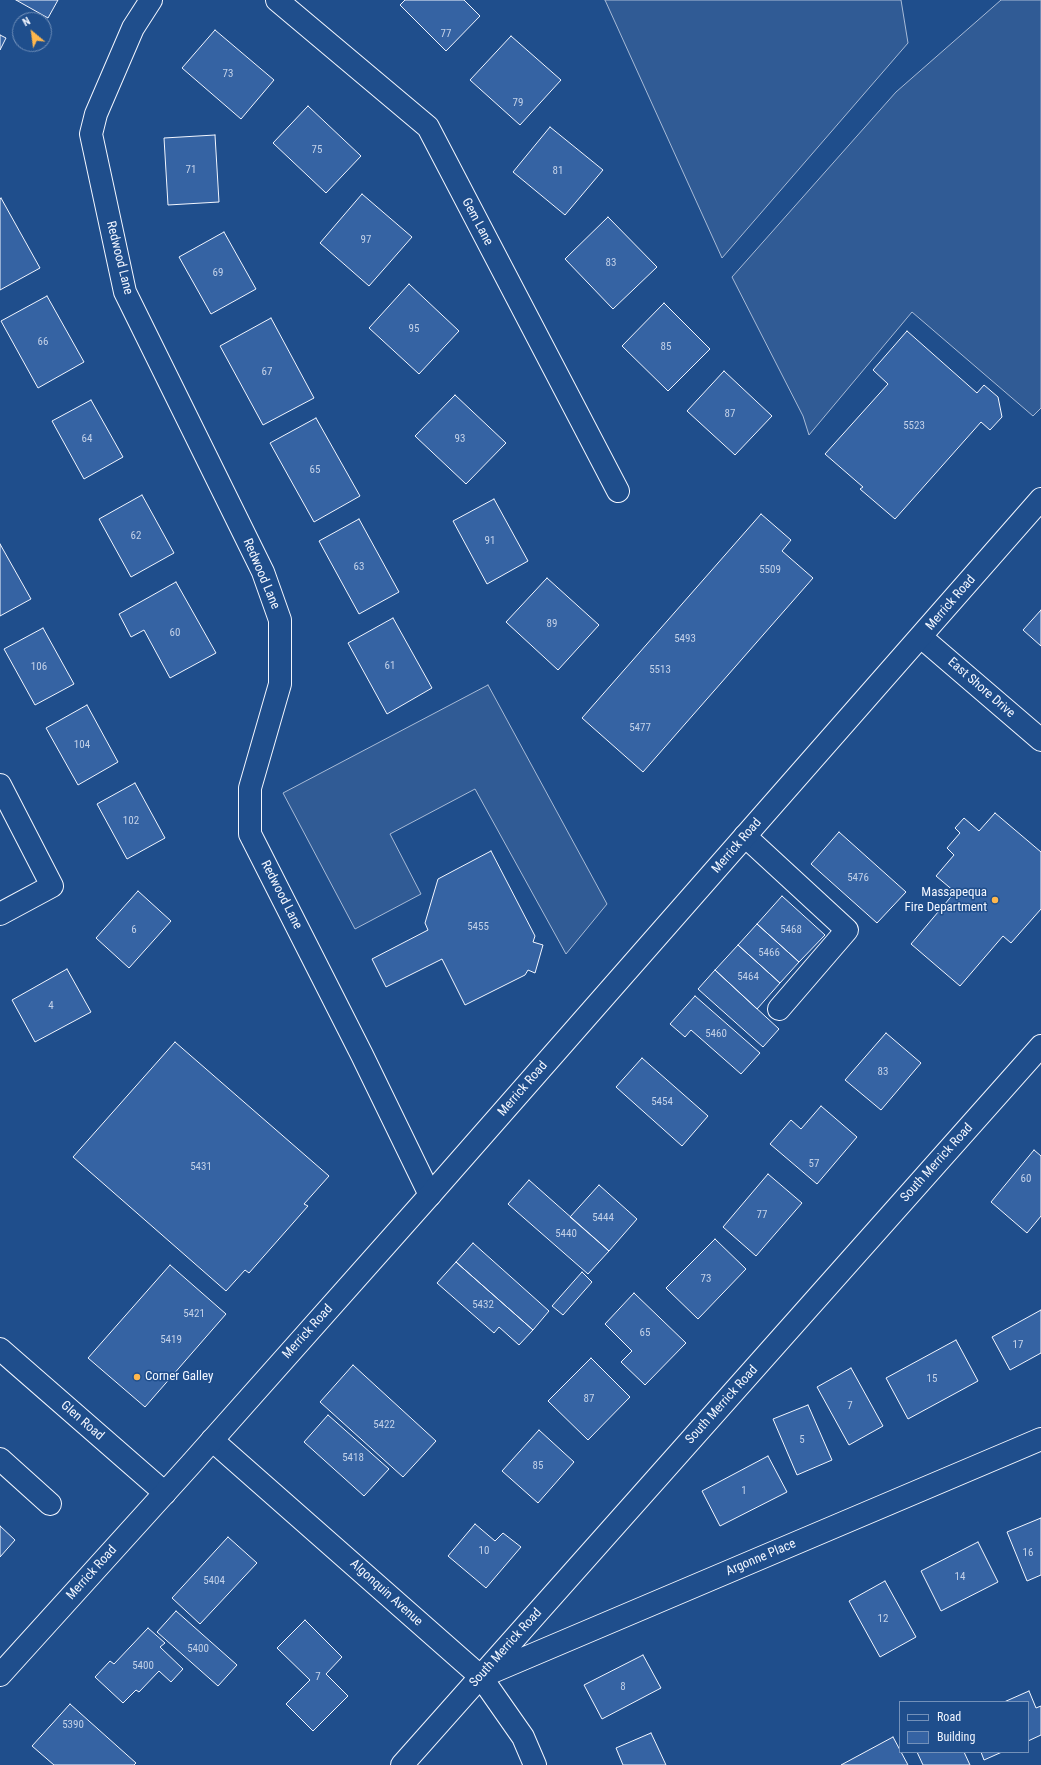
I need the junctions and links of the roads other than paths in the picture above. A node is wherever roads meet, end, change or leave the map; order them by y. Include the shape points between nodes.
1 (151, 0) edge
2 (277, 0) edge
3 (618, 491) dead end
4 (1041, 499) edge
5 (921, 637) junction
6 (1041, 740) edge
7 (0, 785) edge
8 (745, 836) junction
9 (0, 914) edge
10 (780, 1009) dead end
11 (1041, 1046) edge
12 (430, 1195) junction
13 (0, 1349) edge
14 (1041, 1439) edge
15 (212, 1440) junction
16 (0, 1458) edge
17 (164, 1493) junction
18 (50, 1504) dead end
19 (0, 1675) edge
20 (480, 1677) junction
21 (402, 1765) edge
22 (535, 1765) edge

1 - 12 street, Redwood Lane via 133,28 96,114 91,134 125,292 263,572 280,620 280,684 250,788 250,834
2 - 3 street, Gem Lane via 428,126
4 - 5 street, Merrick Road
5 - 6 street, East Shore Drive
5 - 8 street, Merrick Road
7 - 9 street via 52,886
8 - 10 street via 847,930
8 - 12 street, Merrick Road
11 - 20 street, South Merrick Road
12 - 15 street, Merrick Road
13 - 17 street, Glen Road
14 - 20 street, Argonne Place
15 - 17 street, Merrick Road
15 - 20 street, Algonquin Avenue
16 - 18 street
17 - 19 street, Merrick Road
20 - 21 street, South Merrick Road
20 - 22 street, Algonquin Avenue via 523,1737

